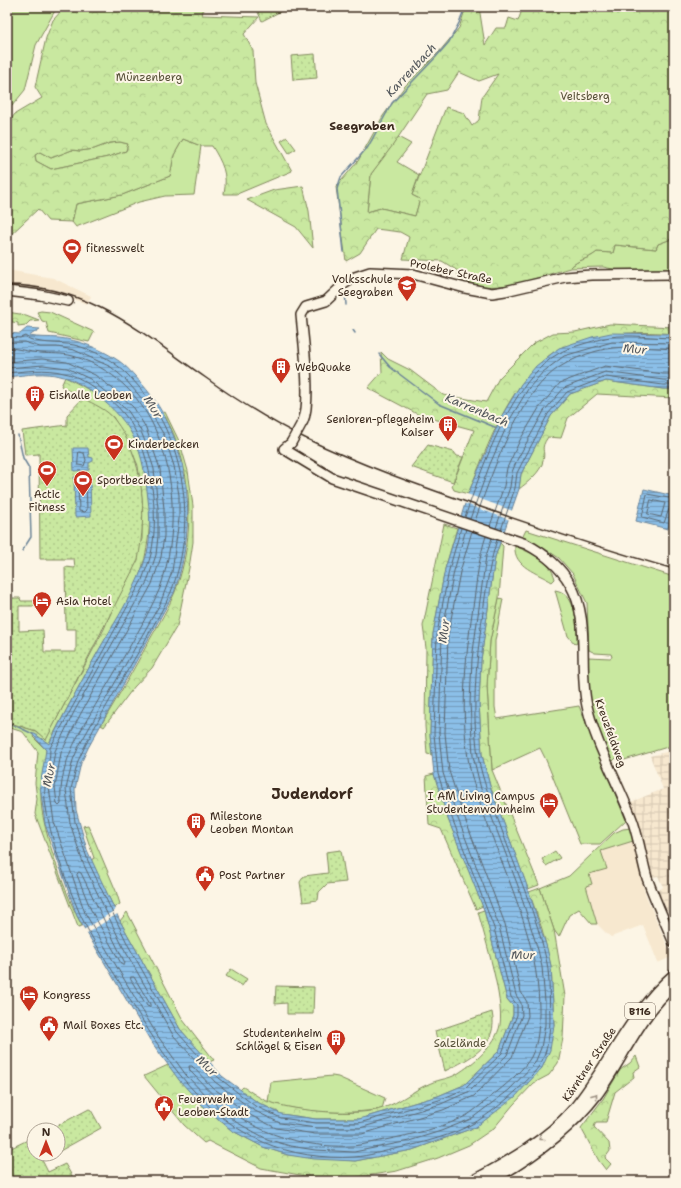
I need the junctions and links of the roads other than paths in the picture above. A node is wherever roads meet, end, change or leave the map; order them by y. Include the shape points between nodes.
1 (674, 274) edge
2 (7, 291) edge
3 (68, 301) dead end
4 (287, 446) joint
5 (674, 943) edge
6 (674, 975) edge
7 (674, 985) edge
8 (472, 1181) edge
9 (489, 1181) edge

1 - 4 main road, Proleber Straße, bridge via 565,277 492,293 413,274 364,273 344,284 326,301 306,307 300,314 306,360 306,412
2 - 3 main road
4 - 5 main road, Kreuzfeldweg via 332,478 526,544 555,563 571,585 580,610 583,639 582,671 587,707 633,824 647,878
6 -> 8 main road, Kärntner Straße / B116 via 655,992 635,1018 573,1110 536,1143
9 -> 7 main road, Kärntner Straße / B116 via 534,1155 569,1125 596,1094 644,1019

